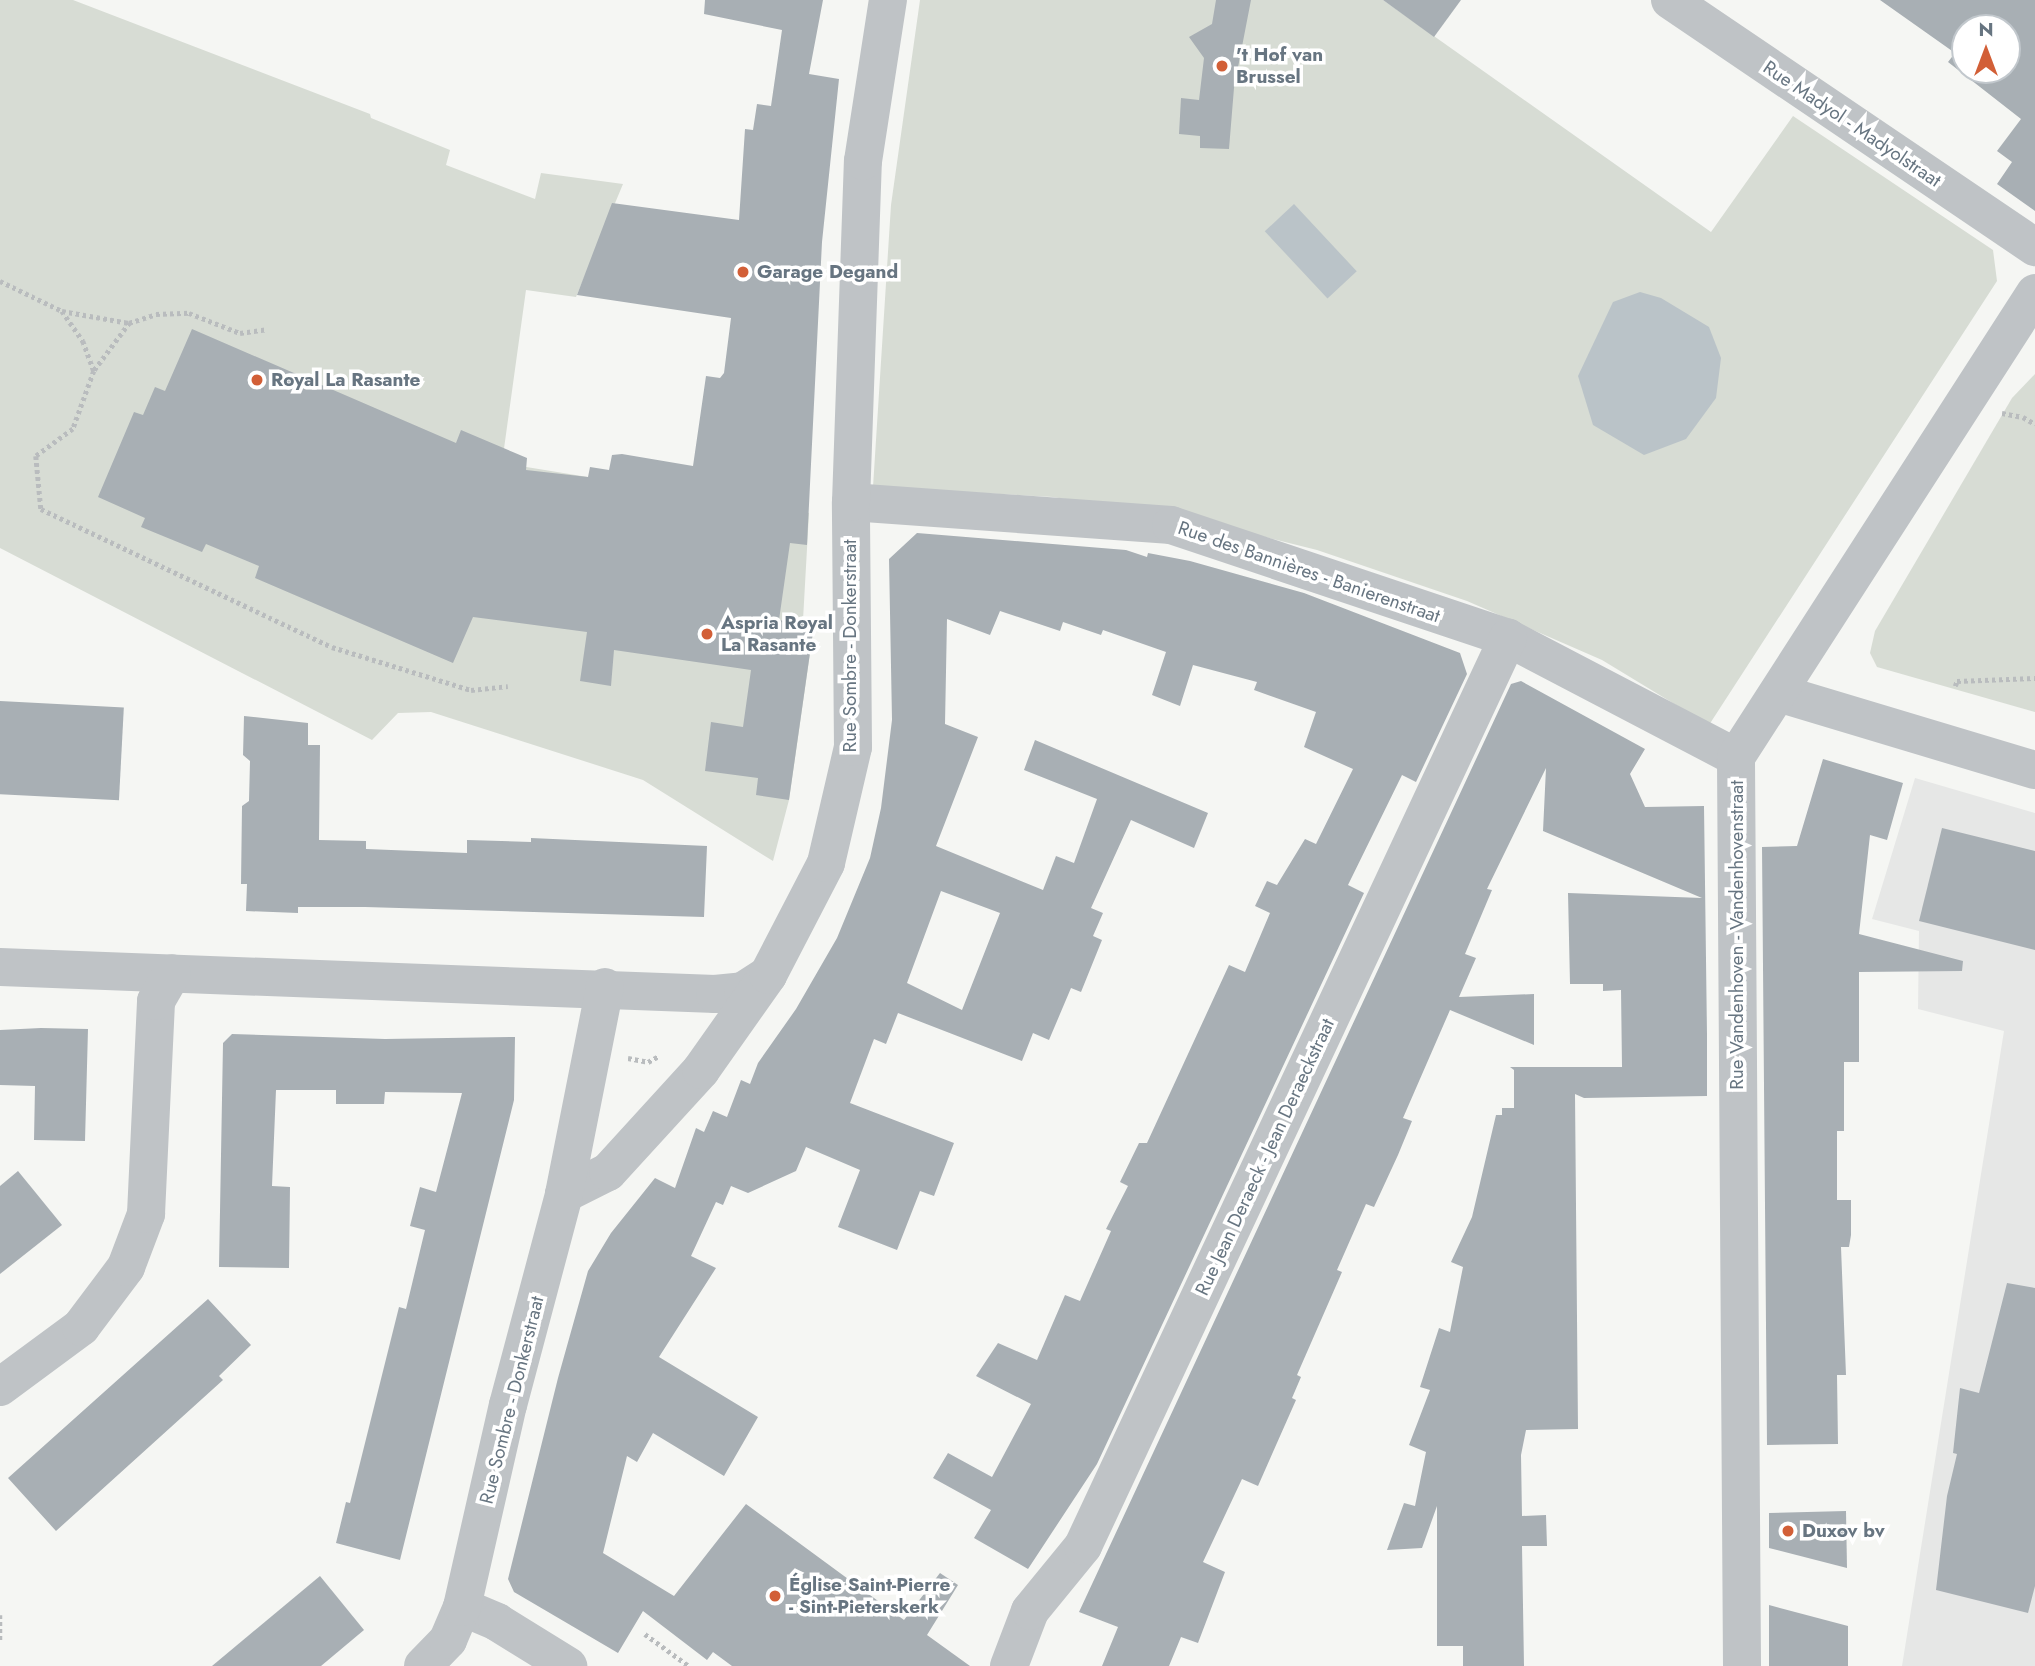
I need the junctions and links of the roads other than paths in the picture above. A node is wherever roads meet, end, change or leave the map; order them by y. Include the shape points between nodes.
1 (888, 0) edge
2 (1670, 0) edge
3 (2035, 247) edge
4 (2035, 293) edge
5 (851, 502) junction
6 (1508, 638) junction
7 (1778, 693) junction
8 (1736, 757) junction
9 (2035, 770) edge
10 (0, 967) edge
11 (173, 973) junction
12 (768, 975) junction
13 (606, 987) junction
14 (564, 1194) junction
15 (0, 1387) edge
16 (462, 1607) junction
17 (423, 1666) edge
18 (568, 1666) edge
19 (1009, 1666) edge
20 (1742, 1666) edge

1 - 5 street, Rue Sombre - Donkerstraat via 863,161
2 - 3 street, Rue Madyol - Madyolstraat
4 - 7 street, Rue Vandenhoven - Vandenhovenstraat
5 - 6 street, Rue des Bannières - Banierenstraat via 1171,525
5 - 12 street, Rue Sombre - Donkerstraat via 853,747 826,863
6 - 8 street, Rue des Bannières - Banierenstraat
6 - 19 street, Rue Jean Deraeck - Jean Deraeckstraat via 1083,1546 1030,1611
7 - 8 street, Rue Vandenhoven - Vandenhovenstraat
7 - 9 street
8 - 20 street, Rue Vandenhoven - Vandenhovenstraat
10 - 11 street
11 - 13 street
11 - 15 street via 156,1001 146,1214 126,1267 81,1327
12 - 13 street via 743,991 715,995
12 - 14 street, Rue Sombre - Donkerstraat via 701,1070 608,1172
13 - 14 street, Rue Sombre - Donkerstraat
14 - 16 street, Rue Sombre - Donkerstraat via 508,1405
16 - 17 street, Rue Sombre - Donkerstraat via 449,1640
16 - 18 street via 498,1622

